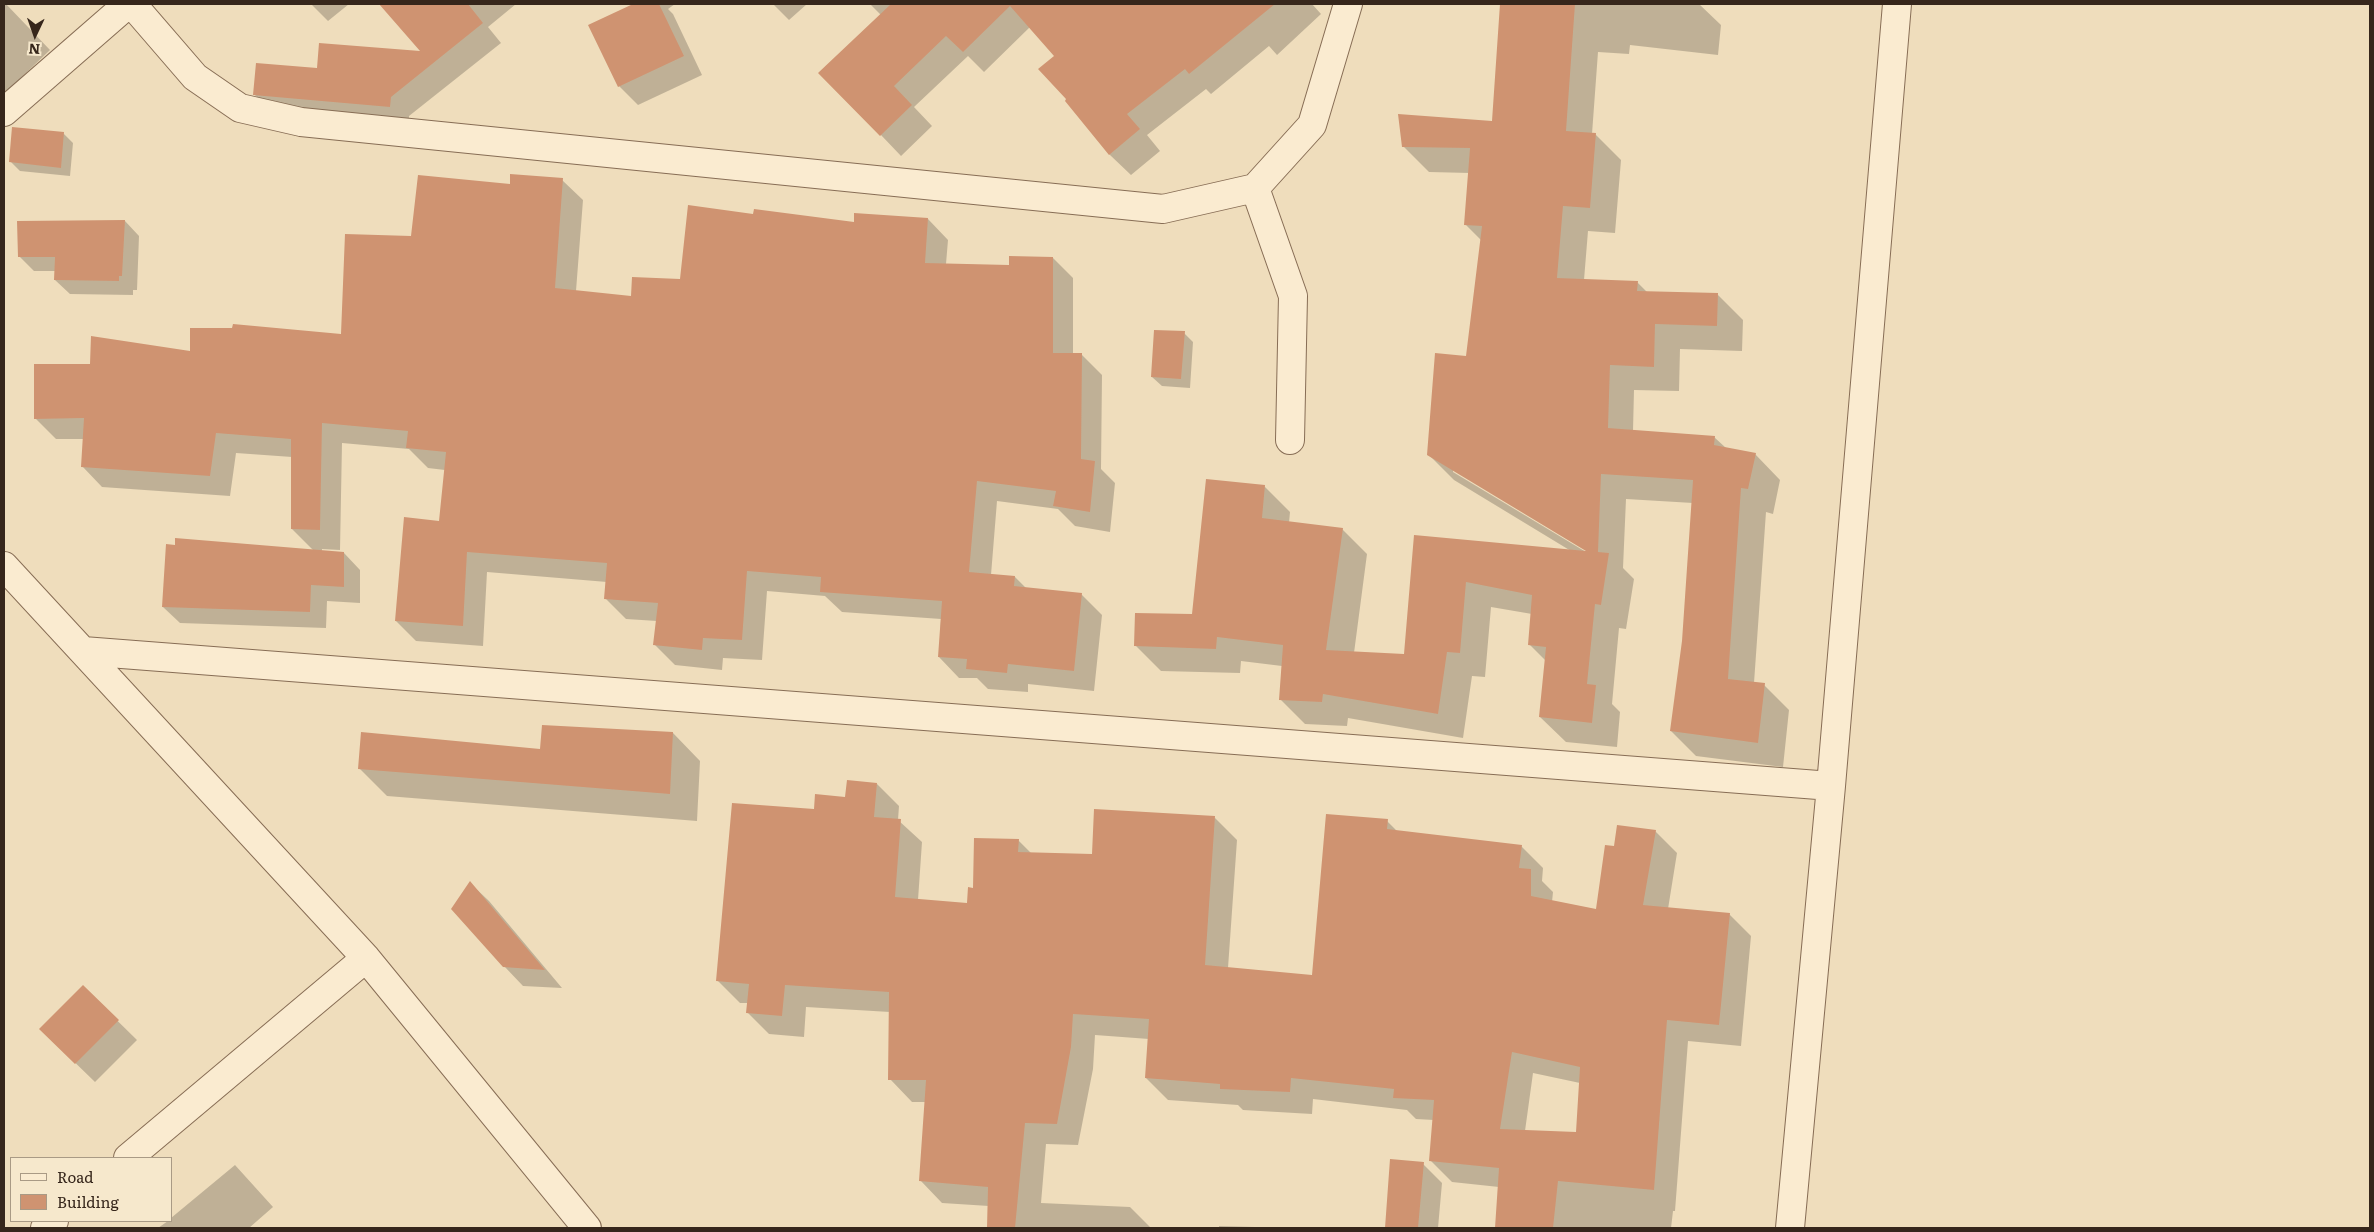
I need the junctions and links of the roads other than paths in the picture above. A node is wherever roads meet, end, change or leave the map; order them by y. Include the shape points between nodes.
1 (130, 4) edge
2 (1348, 4) edge
3 (1896, 4) edge
4 (4, 112) edge
5 (1255, 188) junction
6 (1290, 440) dead end
7 (4, 566) edge
8 (83, 651) junction
9 (1831, 786) junction
10 (366, 958) junction
11 (129, 1157) edge
12 (587, 1228) edge
13 (1790, 1228) edge

1 - 4 street
1 - 5 street via 195,77 240,108 302,122 1162,209
2 - 5 street via 1312,125
3 - 9 street
5 - 6 street via 1293,296
7 - 8 street
8 - 9 street
8 - 10 street
9 - 13 street
10 - 11 street
10 - 12 street

